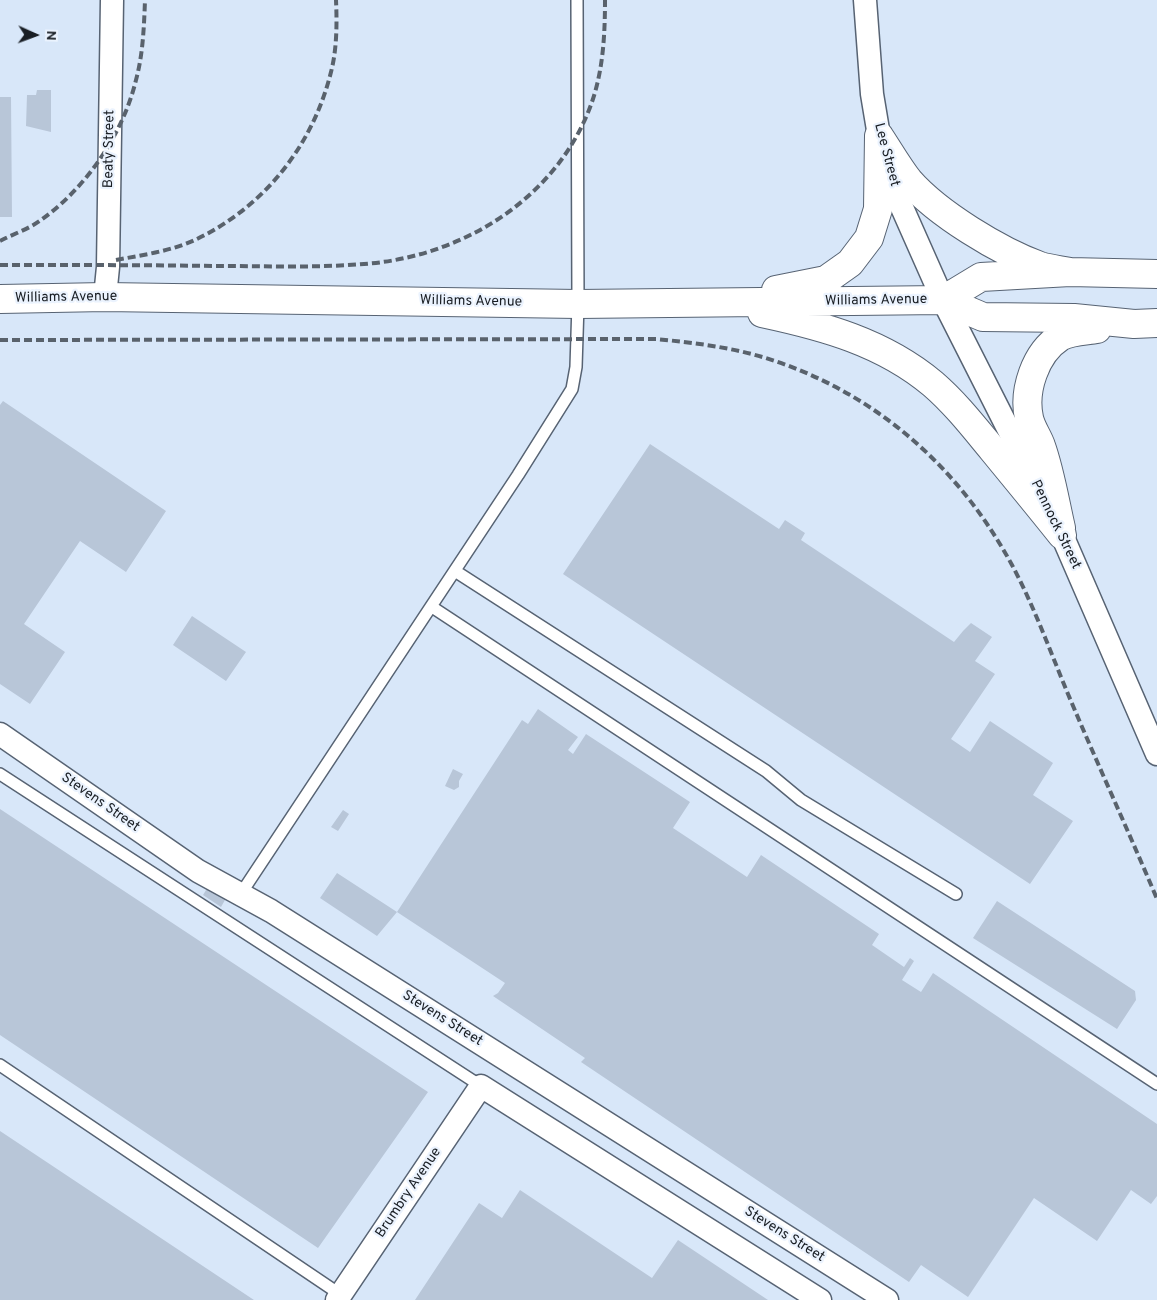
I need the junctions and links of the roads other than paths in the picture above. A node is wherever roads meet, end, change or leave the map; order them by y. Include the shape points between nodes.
1 (112, 0) edge
2 (577, 0) edge
3 (865, 0) edge
4 (879, 136) junction
5 (1070, 272) junction
6 (1157, 274) edge
7 (105, 297) junction
8 (0, 299) edge
9 (943, 300) junction
10 (713, 303) junction
11 (578, 304) junction
12 (1145, 324) edge
13 (1062, 535) junction
14 (455, 571) junction
15 (432, 607) junction
16 (0, 734) edge
17 (1157, 754) edge
18 (0, 774) edge
19 (956, 894) dead end
20 (240, 895) junction
21 (0, 1065) edge
22 (1157, 1084) edge
23 (481, 1086) junction
24 (339, 1297) edge
25 (820, 1300) edge
26 (887, 1300) edge

1 - 7 street, Beaty Street
2 - 11 lane
3 - 4 street, Lee Street via 872,94
4 - 5 street via 909,180 925,197 956,220 1017,256 1042,267
4 - 9 street, Lee Street via 892,185
4 - 10 street via 878,209 869,238 850,263 826,280
5 - 6 street, Williams Avenue
5 - 9 street, Williams Avenue via 981,277
7 - 8 street, Williams Avenue
7 - 11 street, Williams Avenue
9 - 10 street, Williams Avenue
9 - 12 street, Williams Avenue via 983,317 1074,318
9 - 13 street, Pennock Street
10 - 11 street, Williams Avenue
10 - 13 street via 839,332 915,370 955,405
11 - 14 lane via 572,389
12 - 13 street via 1061,336 1045,350 1032,375 1027,404 1029,420 1042,447
13 - 17 street, Pennock Street
14 - 15 lane
14 - 19 lane via 766,771 801,800
15 - 20 lane
15 - 22 lane
16 - 20 street, Stevens Street via 198,871
18 - 23 lane
20 - 26 street, Stevens Street via 271,910
21 - 24 lane
23 - 24 street, Brumbry Avenue
23 - 25 street

